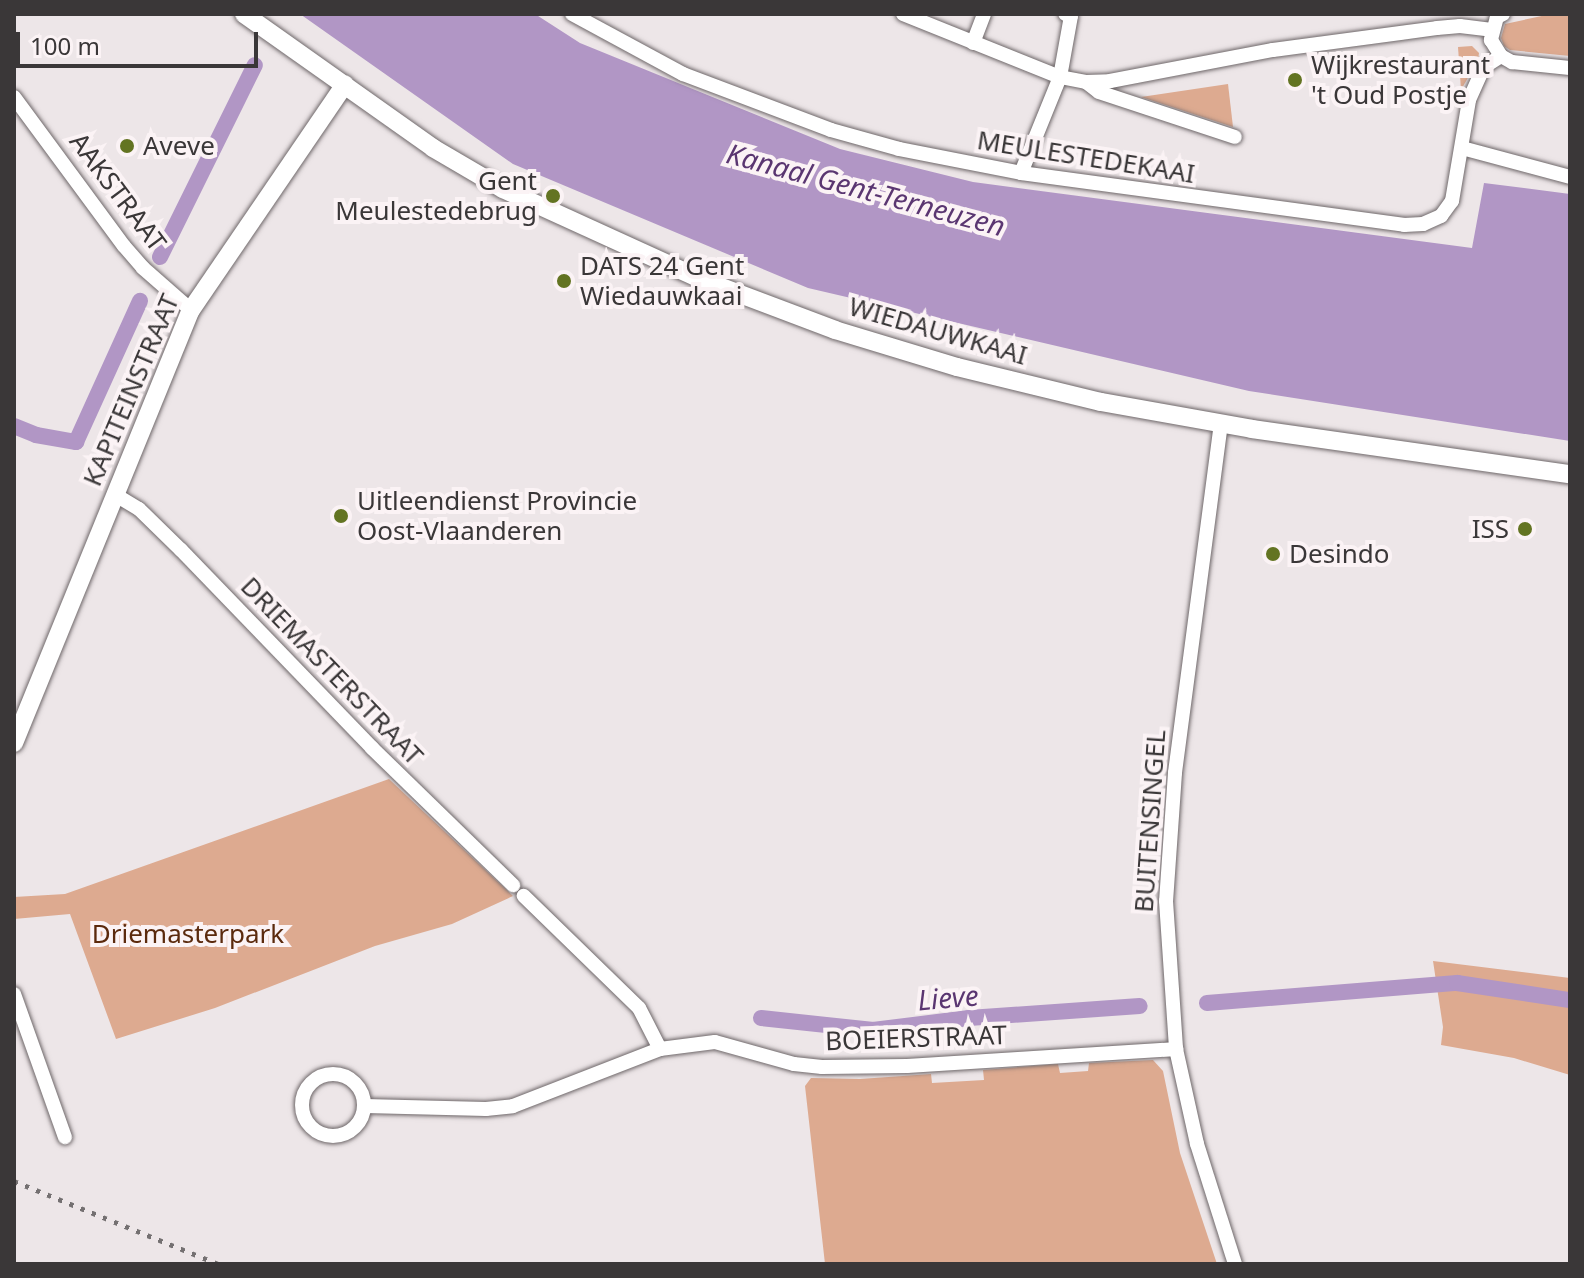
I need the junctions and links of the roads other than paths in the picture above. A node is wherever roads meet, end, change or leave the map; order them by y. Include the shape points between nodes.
1 (244, 14) edge
2 (572, 14) edge
3 (903, 14) edge
4 (984, 14) edge
5 (1065, 14) edge
6 (1503, 14) edge
7 (1492, 30) junction
8 (973, 43) junction
9 (1501, 56) junction
10 (1570, 68) edge
11 (1060, 77) junction
12 (1086, 82) junction
13 (345, 84) junction
14 (14, 97) edge
15 (1235, 137) dead end
16 (1467, 150) junction
17 (1021, 173) junction
18 (1570, 177) edge
19 (191, 310) junction
20 (1221, 423) junction
21 (1570, 474) edge
22 (114, 494) junction
23 (14, 743) edge
24 (513, 885) dead end
25 (524, 896) dead end
26 (14, 994) edge
27 (660, 1049) junction
28 (1176, 1049) junction
29 (365, 1106) junction
30 (65, 1137) dead end
31 (1235, 1264) edge

1 - 13 main road, WIEDAUWKAAI
2 - 17 street, MEULESTEDEKAAI via 683,74 831,130
3 - 8 street
4 - 8 street
5 - 11 street via 1071,16
6 - 7 street
7 - 9 street via 1491,40
7 - 12 street via 1437,28
8 - 11 street
9 - 10 street via 1512,62
9 - 16 street, MEULESTEDEKAAI via 1478,74 1469,100
11 - 12 street
11 - 17 street
12 - 15 street via 1099,92
13 - 19 main road, KAPITEINSTRAAT
13 - 20 main road, WIEDAUWKAAI via 433,148 503,189 753,301 957,367 1101,402
14 - 19 street, AAKSTRAAT via 124,246
16 - 17 street, MEULESTEDEKAAI via 1452,201 1441,216 1404,225
16 - 18 street
19 - 22 main road, KAPITEINSTRAAT
20 - 21 main road, WIEDAUWKAAI
20 - 28 street, BUITENSINGEL via 1168,837 1166,901
22 - 23 main road, KAPITEINSTRAAT
22 - 24 street, DRIEMASTERSTRAAT via 139,509 181,550
25 - 27 street via 639,1008
26 - 30 street
27 - 28 street, BOEIERSTRAAT via 715,1042 794,1064 834,1067
27 - 29 street, BOEIERSTRAAT via 513,1106
28 - 31 street, BUITENSINGEL via 1197,1144
29 - 29 street via 360,1088 337,1074 321,1076 302,1098 306,1120 321,1135 348,1133 360,1122

